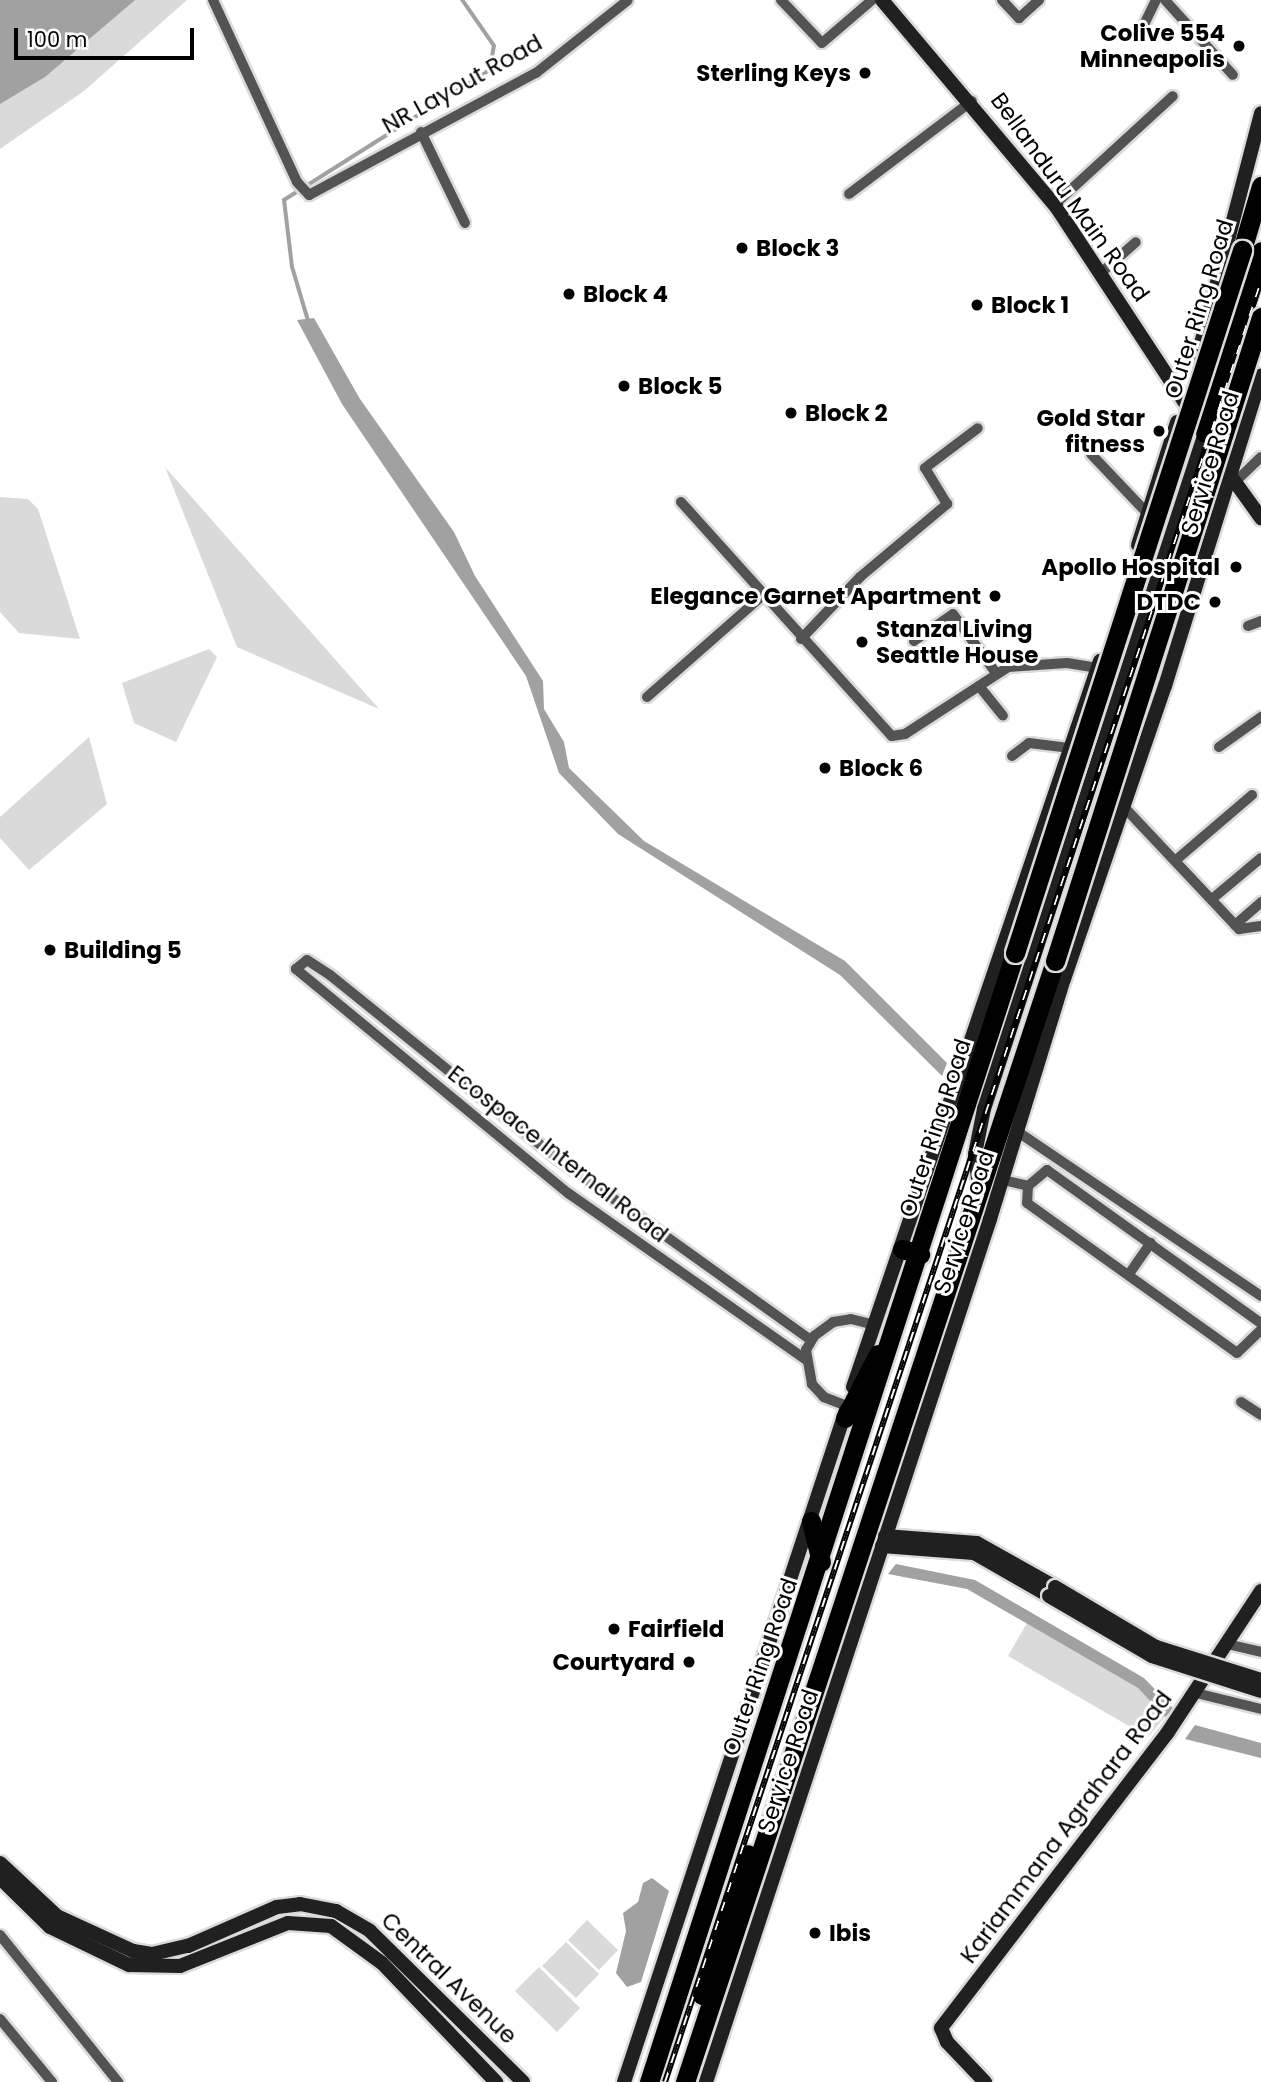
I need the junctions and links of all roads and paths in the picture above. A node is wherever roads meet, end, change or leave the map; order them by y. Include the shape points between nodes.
1 (213, 0) edge
2 (628, 0) edge
3 (781, 0) edge
4 (872, 0) edge
5 (882, 0) edge
6 (1002, 0) edge
7 (1039, 0) edge
8 (1156, 0) edge
9 (1165, 0) edge
10 (1138, 37) dead end
11 (1233, 75) dead end
12 (1173, 96) dead end
13 (972, 101) junction
14 (1261, 113) edge
15 (421, 132) junction
16 (1261, 187) edge
17 (849, 194) dead end
18 (1054, 205) junction
19 (465, 223) dead end
20 (1136, 242) dead end
21 (1252, 250) edge
22 (1102, 272) junction
23 (1261, 317) edge
24 (1261, 375) edge
25 (1185, 401) junction
26 (978, 428) dead end
27 (1205, 433) junction
28 (1091, 454) dead end
29 (1261, 457) edge
30 (1231, 478) junction
31 (681, 502) dead end
32 (1144, 511) junction
33 (1261, 518) edge
34 (1173, 537) junction
35 (1200, 572) junction
36 (762, 596) junction
37 (1261, 621) edge
38 (1248, 626) dead end
39 (801, 639) junction
40 (914, 641) dead end
41 (1097, 668) junction
42 (996, 673) junction
43 (979, 686) junction
44 (647, 698) dead end
45 (1003, 716) dead end
46 (1261, 717) edge
47 (1219, 747) dead end
48 (1067, 748) junction
49 (1012, 756) dead end
50 (1252, 795) dead end
51 (1124, 807) junction
52 (1261, 858) edge
53 (1176, 860) junction
54 (1212, 900) junction
55 (1261, 902) edge
56 (1235, 925) junction
57 (1261, 926) edge
58 (330, 975) junction
59 (319, 986) junction
60 (362, 1000) junction
61 (351, 1013) junction
62 (450, 1073) junction
63 (438, 1088) junction
64 (1017, 1132) junction
65 (558, 1159) junction
66 (545, 1175) junction
67 (1003, 1180) junction
68 (1028, 1186) junction
69 (979, 1191) junction
70 (1151, 1243) junction
71 (911, 1252) junction
72 (1129, 1274) junction
73 (1261, 1296) edge
74 (1261, 1322) edge
75 (875, 1325) junction
76 (1261, 1330) edge
77 (895, 1333) junction
78 (811, 1340) junction
79 (805, 1359) junction
80 (1241, 1402) dead end
81 (918, 1406) junction
82 (846, 1412) junction
83 (1261, 1415) edge
84 (811, 1521) junction
85 (884, 1541) junction
86 (821, 1563) junction
87 (1052, 1591) junction
88 (1261, 1591) edge
89 (844, 1592) junction
90 (1227, 1644) junction
91 (1261, 1653) edge
92 (1261, 1680) edge
93 (1261, 1691) edge
94 (1192, 1699) junction
95 (1261, 1709) edge
96 (0, 1863) edge
97 (0, 1878) edge
98 (0, 1935) edge
99 (0, 2019) edge
100 (52, 2082) edge
101 (118, 2082) edge
102 (496, 2082) edge
103 (523, 2082) edge
104 (624, 2082) edge
105 (649, 2082) edge
106 (673, 2082) edge
107 (685, 2082) edge
108 (706, 2082) edge
109 (985, 2082) edge

1 - 15 street, NR Layout Road via 297,182 307,194
2 - 15 street, NR Layout Road via 536,73
3 - 4 street via 822,43
5 - 13 street, Bellanduru Main Road
6 - 7 street via 1019,18
8 - 10 street
9 - 11 street
12 - 18 street
13 - 17 street
13 - 18 street, Bellanduru Main Road
14 - 25 street
15 - 19 street
16 - 21 highway, Outer Ring Road
18 - 22 street, Bellanduru Main Road
20 - 22 street
21 - 27 highway
21 - 71 highway, Outer Ring Road, bridge
22 - 25 street, Bellanduru Main Road
23 - 69 highway, bridge
24 - 30 street, Service Road
25 - 27 street, Bellanduru Main Road
25 - 32 street
26 - 39 street via 925,468 947,504 860,577
27 - 30 street, Bellanduru Main Road
27 - 34 street
28 - 32 street
29 - 30 street
30 - 33 street, Bellanduru Main Road
30 - 35 street, Service Road
31 - 36 street
32 - 34 street
32 - 41 street
34 - 35 street
34 - 69 street via 984,1109 975,1154
35 - 51 street, Service Road
36 - 39 street
36 - 44 street
37 - 38 street
39 - 43 street via 892,736 905,734
40 - 42 street via 953,614
41 - 42 street via 1034,664
41 - 48 street
42 - 43 street
43 - 45 street
46 - 47 street
48 - 49 street via 1029,743
48 - 71 street
50 - 53 street
51 - 53 street
51 - 64 street, Service Road
52 - 54 street
53 - 54 street
54 - 56 street
55 - 56 street
56 - 57 street via 1245,930
58 - 59 street
58 - 59 street, Ecospace Internal Road via 307,960 296,969
58 - 60 street, Ecospace Internal Road
59 - 61 street, Ecospace Internal Road
60 - 61 street
60 - 62 street, Ecospace Internal Road
61 - 63 street, Ecospace Internal Road
62 - 63 street
62 - 65 street, Ecospace Internal Road
63 - 66 street, Ecospace Internal Road
64 - 67 street, Service Road
64 - 73 street
65 - 66 street
65 - 78 street, Ecospace Internal Road
66 - 79 street, Ecospace Internal Road
67 - 68 street
67 - 81 street, Service Road
68 - 70 street via 1047,1170
68 - 72 street via 1027,1203
69 - 81 highway
70 - 72 street
70 - 74 street
71 - 75 street
71 - 77 highway, Outer Ring Road
72 - 76 street via 1237,1353
75 - 78 street via 860,1320 833,1322
75 - 82 street
77 - 82 highway
77 - 86 highway, Outer Ring Road
78 - 79 street
79 - 82 street via 812,1384
80 - 83 street
81 - 85 street, Service Road
81 - 89 highway
82 - 84 street
84 - 86 highway
84 - 104 street
85 - 87 street via 974,1553
85 - 108 street, Service Road
86 - 105 highway, Outer Ring Road
87 - 92 street, bridge via 1156,1647
87 - 93 street, bridge via 1152,1656
88 - 90 street, Kariammana Agrahara Road
89 - 106 highway via 818,1631
89 - 107 highway
90 - 91 street
90 - 94 street, Kariammana Agrahara Road
94 - 95 street
94 - 109 street, Kariammana Agrahara Road via 941,2028 947,2042
96 - 103 street, Central Avenue via 57,1916 133,1951 152,1954 188,1946 278,1907 300,1904 336,1911 370,1931
97 - 102 street, Central Avenue via 50,1927 129,1965 180,1966 288,1923 331,1926 382,1963
98 - 101 street
99 - 100 street

